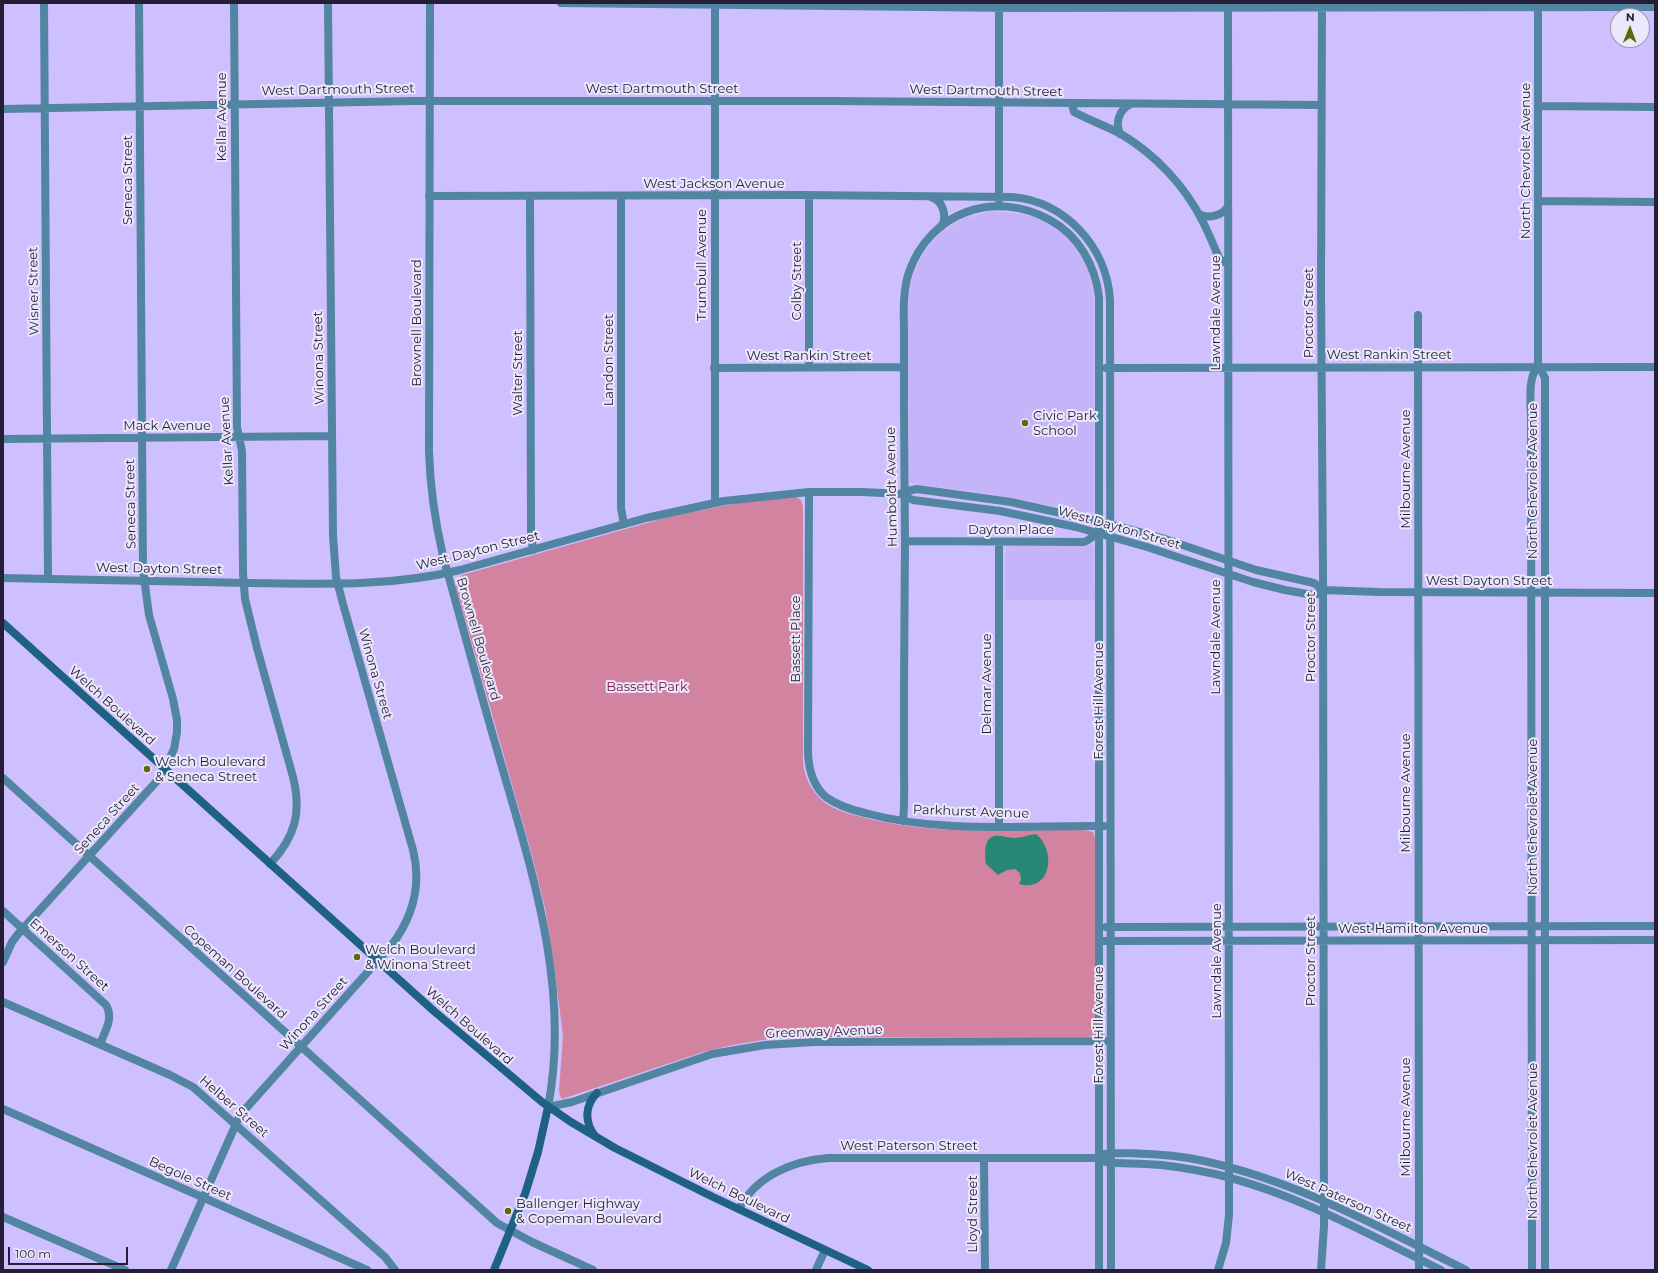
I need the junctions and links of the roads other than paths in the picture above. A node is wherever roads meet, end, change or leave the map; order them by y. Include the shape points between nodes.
1 (44, 3) edge
2 (139, 3) edge
3 (234, 3) edge
4 (328, 3) edge
5 (430, 3) edge
6 (561, 3) edge
7 (715, 4) edge
8 (999, 5) edge
9 (1538, 5) edge
10 (1228, 6) edge
11 (1322, 6) edge
12 (1655, 7) edge
13 (430, 101) junction
14 (714, 101) junction
15 (329, 102) junction
16 (999, 103) junction
17 (234, 104) junction
18 (1072, 104) junction
19 (1131, 104) junction
20 (1228, 105) junction
21 (1321, 105) junction
22 (140, 106) junction
23 (1538, 106) junction
24 (1655, 107) edge
25 (45, 108) junction
26 (3, 109) edge
27 (1120, 134) junction
28 (429, 196) junction
29 (530, 196) junction
30 (621, 196) junction
31 (714, 196) junction
32 (809, 196) junction
33 (931, 197) junction
34 (999, 197) junction
35 (1538, 201) junction
36 (1655, 202) edge
37 (999, 206) junction
38 (1228, 206) junction
39 (1199, 214) junction
40 (942, 226) junction
41 (1228, 262) junction
42 (1418, 315) dead end
43 (904, 367) junction
44 (1228, 367) junction
45 (1322, 367) junction
46 (1418, 367) junction
47 (1538, 367) junction
48 (1655, 367) edge
49 (714, 368) junction
50 (809, 368) junction
51 (1099, 368) junction
52 (1110, 368) junction
53 (1099, 420) junction
54 (1110, 420) junction
55 (332, 436) junction
56 (239, 437) junction
57 (47, 438) junction
58 (142, 438) junction
59 (3, 439) edge
60 (808, 492) junction
61 (904, 494) junction
62 (996, 499) junction
63 (715, 502) junction
64 (1531, 508) junction
65 (1545, 508) junction
66 (995, 510) junction
67 (1098, 521) junction
68 (624, 524) junction
69 (1110, 524) junction
70 (1098, 533) junction
71 (1110, 536) junction
72 (905, 541) junction
73 (999, 542) junction
74 (533, 550) junction
75 (1228, 561) junction
76 (448, 573) junction
77 (1228, 574) junction
78 (3, 578) edge
79 (18, 578) junction
80 (48, 578) junction
81 (144, 580) junction
82 (243, 582) junction
83 (3, 584) edge
84 (338, 585) junction
85 (1098, 589) junction
86 (1110, 589) junction
87 (1323, 590) junction
88 (1530, 592) junction
89 (1545, 592) junction
90 (1655, 592) edge
91 (1418, 593) junction
92 (3, 624) edge
93 (1098, 682) junction
94 (1110, 682) junction
95 (1531, 762) junction
96 (1545, 762) junction
97 (165, 769) junction
98 (3, 778) edge
99 (816, 786) joint
100 (904, 821) junction
101 (999, 826) junction
102 (1099, 826) junction
103 (1111, 826) junction
104 (90, 856) junction
105 (270, 864) junction
106 (3, 911) edge
107 (1110, 926) junction
108 (1418, 926) junction
109 (1531, 926) junction
110 (1545, 926) junction
111 (1655, 926) edge
112 (1099, 927) junction
113 (1229, 927) junction
114 (1323, 927) junction
115 (23, 929) junction
116 (1655, 940) edge
117 (1099, 941) junction
118 (1110, 941) junction
119 (1229, 941) junction
120 (1323, 941) junction
121 (1418, 941) junction
122 (1531, 941) junction
123 (1545, 941) junction
124 (378, 961) junction
125 (3, 962) edge
126 (3, 1002) edge
127 (1099, 1041) junction
128 (1111, 1041) junction
129 (100, 1044) junction
130 (300, 1046) junction
131 (597, 1093) junction
132 (548, 1107) junction
133 (3, 1109) edge
134 (1532, 1116) junction
135 (1545, 1116) junction
136 (235, 1123) junction
137 (597, 1138) junction
138 (1111, 1153) junction
139 (984, 1158) junction
140 (1099, 1158) junction
141 (1111, 1163) junction
142 (1229, 1167) junction
143 (1229, 1178) junction
144 (203, 1198) junction
145 (1323, 1201) junction
146 (739, 1209) junction
147 (1324, 1212) junction
148 (3, 1217) edge
149 (511, 1232) junction
150 (1418, 1247) junction
151 (825, 1250) junction
152 (1418, 1259) junction
153 (125, 1270) edge
154 (171, 1270) edge
155 (367, 1270) edge
156 (394, 1270) edge
157 (494, 1270) edge
158 (593, 1270) edge
159 (816, 1270) edge
160 (868, 1270) edge
161 (985, 1270) edge
162 (1099, 1270) edge
163 (1111, 1270) edge
164 (1218, 1270) edge
165 (1321, 1270) edge
166 (1419, 1270) edge
167 (1441, 1270) edge
168 (1466, 1270) edge
169 (1532, 1270) edge
170 (1545, 1270) edge

1 - 25 street, Wisner Street
2 - 22 street, Seneca Street
3 - 17 street, Kellar Avenue
4 - 15 street, Winona Street
5 - 13 street, Brownell Boulevard
6 - 7 street
7 - 8 street
7 - 14 street, Trumbull Avenue
8 - 10 street
8 - 16 street
9 - 11 street
9 - 12 street
9 - 23 street, North Chevrolet Avenue
10 - 11 street
10 - 20 street, Lawndale Avenue
11 - 21 street, Proctor Street
13 - 14 street, West Dartmouth Street
13 - 15 street, West Dartmouth Street
13 - 28 street, Brownell Boulevard
14 - 16 street, West Dartmouth Street
14 - 31 street, Trumbull Avenue
15 - 17 street, West Dartmouth Street
15 - 55 street, Winona Street
16 - 18 street, West Dartmouth Street
16 - 34 street
17 - 22 street, West Dartmouth Street
17 - 56 street, Kellar Avenue
18 - 19 street, West Dartmouth Street
18 - 27 street via 1076,113
19 - 20 street, West Dartmouth Street
19 - 27 street via 1122,110 1120,115
20 - 21 street, West Dartmouth Street
20 - 38 street, Lawndale Avenue
21 - 45 street, Proctor Street
22 - 25 street, West Dartmouth Street
22 - 58 street, Seneca Street
23 - 24 street
23 - 35 street, North Chevrolet Avenue
25 - 26 street, West Dartmouth Street
25 - 57 street, Wisner Street
27 - 39 street via 1145,151 1167,172
28 - 29 street, West Jackson Avenue
28 - 76 street, Brownell Boulevard via 430,472 436,526
29 - 30 street, West Jackson Avenue
29 - 74 street, Walter Street via 530,533
30 - 31 street, West Jackson Avenue
30 - 68 street, Landon Street
31 - 32 street, West Jackson Avenue
31 - 49 street, Trumbull Avenue
32 - 33 street, West Jackson Avenue
32 - 50 street, Colby Street
33 - 34 street, West Jackson Avenue
33 - 40 street via 937,199 942,208
34 - 37 street
34 - 52 street, Forest Hill Avenue via 1027,200 1052,209 1069,220 1089,241 1101,262 1109,290
35 - 36 street
35 - 47 street, North Chevrolet Avenue
37 - 40 street, Humboldt Avenue via 969,211
37 - 51 street, Forest Hill Avenue via 1027,211 1050,220 1073,238 1087,257 1095,277 1098,297
38 - 39 street via 1215,216 1205,217
38 - 41 street, Lawndale Avenue
39 - 41 street via 1219,258
40 - 43 street, Humboldt Avenue via 918,253 907,281 904,300
41 - 44 street, Lawndale Avenue
42 - 46 street, Milbourne Avenue
43 - 50 street, West Rankin Street
43 - 61 street, Humboldt Avenue
44 - 45 street, West Rankin Street
44 - 52 street, West Rankin Street
44 - 75 street, Lawndale Avenue
45 - 46 street, West Rankin Street
45 - 87 street, Proctor Street
46 - 47 street, West Rankin Street
46 - 91 street, Milbourne Avenue
47 - 48 street, West Rankin Street
47 - 64 street, North Chevrolet Avenue via 1531,379
47 - 65 street, North Chevrolet Avenue via 1545,381
49 - 50 street, West Rankin Street
49 - 63 street, Trumbull Avenue
51 - 52 street, West Rankin Street
51 - 53 street, Forest Hill Avenue
52 - 54 street, Forest Hill Avenue
53 - 54 street
53 - 67 street, Forest Hill Avenue
54 - 69 street, Forest Hill Avenue
55 - 56 street, Mack Avenue
55 - 84 street, Winona Street via 333,535
56 - 58 street, Mack Avenue
56 - 82 street, Kellar Avenue via 242,451
57 - 58 street, Mack Avenue
57 - 59 street, Mack Avenue
57 - 80 street, Wisner Street
58 - 81 street, Seneca Street
60 - 61 street, West Dayton Street
60 - 63 street, West Dayton Street
60 - 99 street, Bassett Place via 808,754 810,771
61 - 62 street, West Dayton Street via 909,490 917,490
61 - 66 street, West Dayton Street via 913,500
61 - 72 street, Humboldt Avenue
62 - 66 street
62 - 67 street, West Dayton Street
63 - 68 street, West Dayton Street
64 - 65 street
64 - 88 street, North Chevrolet Avenue
65 - 89 street, North Chevrolet Avenue
66 - 70 street, West Dayton Street
67 - 69 street, West Dayton Street
67 - 70 street, Forest Hill Avenue
68 - 74 street, West Dayton Street
69 - 70 street, Dayton Place
69 - 71 street, Forest Hill Avenue
69 - 75 street, West Dayton Street via 1162,538
70 - 71 street, West Dayton Street
70 - 73 street, Dayton Place via 1084,542
70 - 85 street, Forest Hill Avenue
71 - 77 street, West Dayton Street
71 - 86 street, Forest Hill Avenue
72 - 73 street, Dayton Place
72 - 100 street, Humboldt Avenue
73 - 101 street, Delmar Avenue
74 - 76 street, West Dayton Street
75 - 77 street, Lawndale Avenue
75 - 87 street, West Dayton Street via 1272,575 1314,583
76 - 84 street, West Dayton Street via 387,582
76 - 132 street, Brownell Boulevard via 543,920 554,1025 553,1068
77 - 87 street, West Dayton Street via 1269,587 1307,594 1316,595
77 - 113 street, Lawndale Avenue
78 - 79 street, West Dayton Street
79 - 80 street, West Dayton Street
79 - 83 street
80 - 81 street, West Dayton Street
81 - 82 street, West Dayton Street
81 - 97 street, Seneca Street via 150,619 177,720 175,744
82 - 84 street, West Dayton Street
82 - 105 street, Kellar Avenue via 246,605 296,791 296,817 291,833 284,849
84 - 124 street, Winona Street via 416,866 416,894 409,916 394,942
85 - 86 street
85 - 93 street, Forest Hill Avenue
86 - 94 street, Forest Hill Avenue
87 - 91 street, West Dayton Street
87 - 114 street, Proctor Street
88 - 89 street, West Dayton Street
88 - 91 street, West Dayton Street
88 - 95 street, North Chevrolet Avenue
89 - 90 street, West Dayton Street
89 - 96 street, North Chevrolet Avenue
91 - 108 street, Milbourne Avenue
92 - 97 main road, Welch Boulevard
93 - 94 street
93 - 102 street, Forest Hill Avenue
94 - 103 street, Forest Hill Avenue
95 - 96 street
95 - 109 street, North Chevrolet Avenue
96 - 110 street, North Chevrolet Avenue
97 - 104 street, Seneca Street via 154,785
97 - 105 main road, Welch Boulevard
98 - 104 street, Copeman Boulevard
99 - 100 street, Parkhurst Avenue via 827,797 843,806
100 - 101 street, Parkhurst Avenue via 938,825
101 - 102 street, Parkhurst Avenue
102 - 103 street, Parkhurst Avenue
102 - 112 street, Forest Hill Avenue
103 - 107 street, Forest Hill Avenue
104 - 115 street, Seneca Street
104 - 130 street, Copeman Boulevard
105 - 124 main road, Welch Boulevard
106 - 115 street, Emerson Street
107 - 112 street, West Hamilton Avenue
107 - 113 street, West Hamilton Avenue
107 - 118 street, Forest Hill Avenue
108 - 109 street, West Hamilton Avenue
108 - 114 street, West Hamilton Avenue
108 - 121 street, Milbourne Avenue
109 - 110 street, West Hamilton Avenue
109 - 122 street, North Chevrolet Avenue
110 - 111 street, West Hamilton Avenue
110 - 123 street, North Chevrolet Avenue
112 - 117 street, Forest Hill Avenue
113 - 114 street, West Hamilton Avenue
113 - 119 street, Lawndale Avenue
114 - 120 street, Proctor Street
115 - 125 street, Seneca Street via 12,942
115 - 129 street, Emerson Street via 106,1005 109,1021
116 - 123 street, West Hamilton Avenue
117 - 118 street, West Hamilton Avenue
117 - 127 street, Forest Hill Avenue
118 - 119 street, West Hamilton Avenue
118 - 128 street, Forest Hill Avenue
119 - 120 street, West Hamilton Avenue
119 - 142 street, Lawndale Avenue
120 - 121 street, West Hamilton Avenue
120 - 145 street, Proctor Street
121 - 122 street, West Hamilton Avenue
121 - 150 street, Milbourne Avenue
122 - 123 street, West Hamilton Avenue
122 - 134 street, North Chevrolet Avenue
123 - 135 street, North Chevrolet Avenue
124 - 130 street, Winona Street
124 - 132 main road, Welch Boulevard via 467,1041
126 - 129 street, Helber Street
127 - 128 street, Greenway Avenue
127 - 131 street, Greenway Avenue via 776,1044 706,1056
127 - 140 street, Forest Hill Avenue
128 - 138 street, Forest Hill Avenue
129 - 136 street, Helber Street via 188,1084
130 - 136 street, Winona Street
130 - 149 street, Copeman Boulevard via 492,1218
131 - 132 street, Greenway Avenue
131 - 137 main road via 590,1102 587,1114 591,1129
132 - 137 main road, Welch Boulevard
132 - 149 main road via 523,1202
133 - 144 street, Begole Street
134 - 135 street
134 - 169 street, North Chevrolet Avenue
135 - 170 street, North Chevrolet Avenue
136 - 144 street, Winona Street
136 - 156 street, Helber Street via 385,1257
137 - 146 main road, Welch Boulevard
138 - 140 street, West Paterson Street
138 - 141 street, Forest Hill Avenue
138 - 142 street, West Paterson Street via 1169,1155
139 - 140 street, West Paterson Street
139 - 146 street, West Paterson Street via 828,1158 805,1161 785,1168 760,1183 747,1194
139 - 161 street, Lloyd Street
140 - 141 street, West Paterson Street via 1103,1162
140 - 162 street, Forest Hill Avenue
141 - 143 street, West Paterson Street via 1180,1167
141 - 163 street, Forest Hill Avenue
142 - 143 street, Lawndale Avenue
142 - 145 street, West Paterson Street via 1282,1184
143 - 147 street, West Paterson Street
143 - 164 street, Lawndale Avenue via 1228,1229
144 - 154 street, Winona Street
144 - 155 street, Begole Street
145 - 147 street, Proctor Street
145 - 150 street, West Paterson Street
146 - 151 main road, Welch Boulevard
147 - 152 street, West Paterson Street
147 - 165 street, Proctor Street
148 - 153 street
149 - 157 main road
149 - 158 street, Copeman Boulevard
150 - 152 street, Milbourne Avenue
150 - 168 street, West Paterson Street
151 - 159 street
151 - 160 main road, Welch Boulevard
152 - 166 street, Milbourne Avenue
152 - 167 street, West Paterson Street

